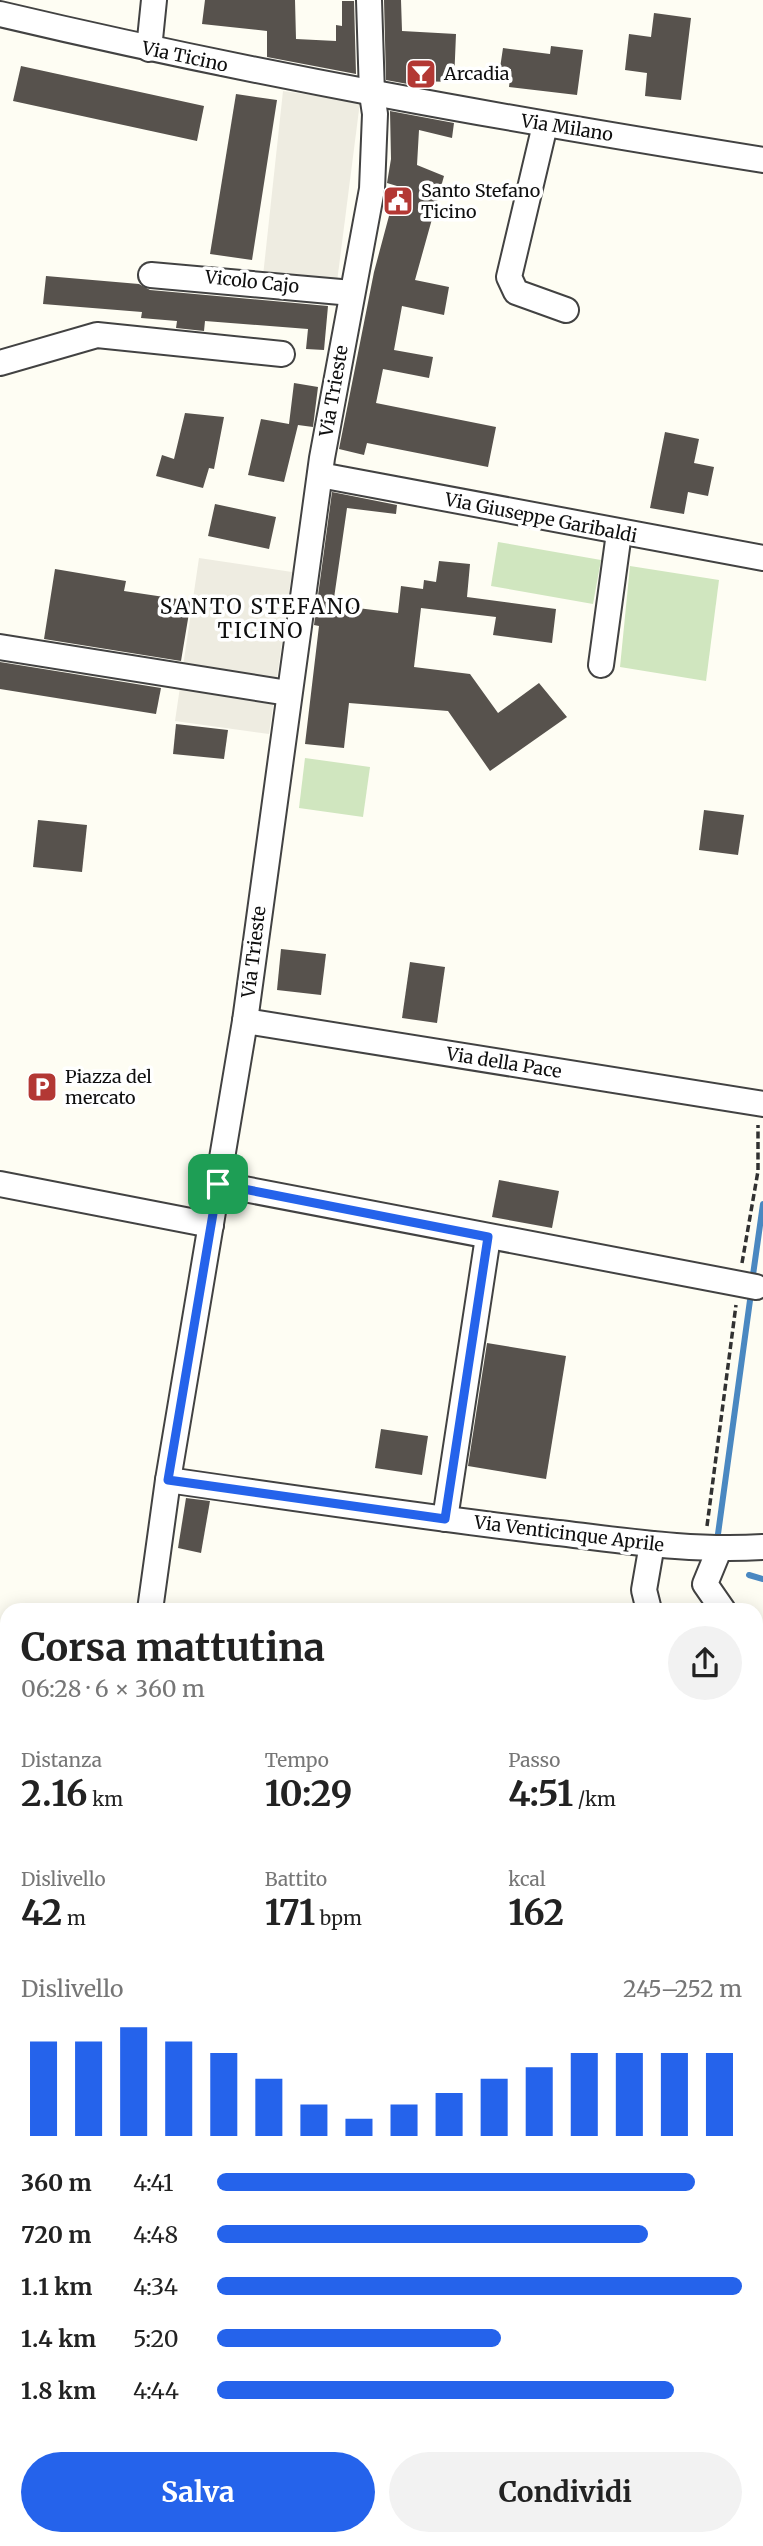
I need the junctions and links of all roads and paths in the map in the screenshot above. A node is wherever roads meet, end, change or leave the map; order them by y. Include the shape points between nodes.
1 (154, 0) edge
2 (369, 0) edge
3 (0, 14) edge
4 (149, 49) junction
5 (372, 94) junction
6 (545, 125) junction
7 (763, 160) edge
8 (151, 275) dead end
9 (352, 293) junction
10 (566, 310) dead end
11 (282, 354) dead end
12 (0, 363) edge
13 (320, 475) junction
14 (619, 533) junction
15 (763, 558) edge
16 (0, 647) edge
17 (601, 665) dead end
18 (288, 693) junction
19 (245, 1021) junction
20 (762, 1104) edge
21 (0, 1184) edge
22 (218, 1184) junction
23 (211, 1225) junction
24 (488, 1237) junction
25 (746, 1285) junction
26 (168, 1480) junction
27 (445, 1519) junction
28 (652, 1544) junction
29 (763, 1547) edge
30 (712, 1550) junction
31 (151, 1603) edge
32 (647, 1603) edge
33 (718, 1603) edge

1 - 4 street
2 - 5 street, Via Trieste
3 - 4 street, Via Ticino
4 - 5 street, Via Ticino
5 - 6 street, Via Milano
5 - 9 street, Via Trieste via 372,189
6 - 7 street, Via Milano
6 - 10 street via 509,277 516,292
8 - 9 street, Vicolo Cajo
9 - 13 street, Via Trieste
11 - 12 street via 97,335
13 - 14 street, Via Giuseppe Garibaldi
13 - 18 street, Via Trieste
14 - 15 street, Via Giuseppe Garibaldi
14 - 17 street
16 - 18 street
18 - 19 street, Via Trieste
19 - 20 street, Via della Pace
19 - 22 street, Via Trieste
20 - 25 path
21 - 23 street
22 - 23 street, Via Trieste
22 - 24 street
23 - 26 street, Via Trieste
24 - 25 street
24 - 27 street
25 - 30 path
26 - 27 street, Via Venticinque Aprile
26 - 31 street, Via Trieste
27 - 28 street, Via Venticinque Aprile
28 - 30 street, Via Venticinque Aprile
28 - 32 street via 644,1590
29 - 30 street, Via Venticinque Aprile
30 - 33 street via 705,1584

